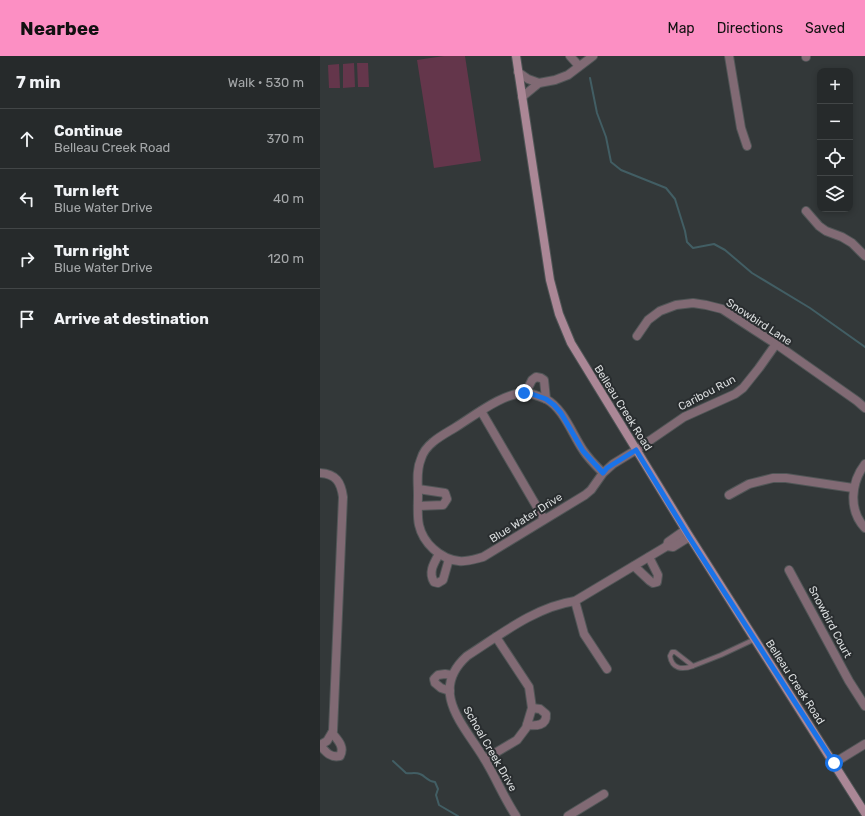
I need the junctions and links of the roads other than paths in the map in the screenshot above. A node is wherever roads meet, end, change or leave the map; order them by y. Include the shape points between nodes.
1 (516, 56) edge
2 (570, 56) edge
3 (593, 56) edge
4 (729, 56) edge
5 (579, 66) junction
6 (518, 72) junction
7 (539, 83) junction
8 (522, 97) junction
9 (747, 146) dead end
10 (806, 212) dead end
11 (865, 256) edge
12 (637, 336) dead end
13 (776, 344) junction
14 (526, 392) junction
15 (546, 399) junction
16 (865, 408) edge
17 (481, 411) junction
18 (636, 450) junction
19 (865, 464) edge
20 (320, 473) edge
21 (603, 473) junction
22 (853, 488) junction
23 (418, 489) junction
24 (729, 495) dead end
25 (418, 506) junction
26 (544, 519) junction
27 (865, 528) edge
28 (687, 534) junction
29 (439, 554) junction
30 (649, 557) junction
31 (449, 559) junction
32 (634, 566) junction
33 (789, 570) dead end
34 (575, 601) junction
35 (496, 637) junction
36 (755, 639) junction
37 (693, 666) junction
38 (607, 668) dead end
39 (451, 675) junction
40 (450, 691) junction
41 (865, 706) edge
42 (532, 708) junction
43 (527, 725) junction
44 (332, 733) junction
45 (865, 744) edge
46 (320, 745) edge
47 (485, 758) junction
48 (834, 763) junction
49 (604, 794) dead end
50 (865, 812) edge
51 (516, 816) edge
52 (568, 816) edge

1 - 6 main road, Belleau Creek Road
2 - 5 street
3 - 5 street
4 - 9 street via 741,128
5 - 7 street via 574,72 562,78
6 - 7 street
6 - 8 main road, Belleau Creek Road
7 - 8 street
8 - 18 main road, Belleau Creek Road via 545,252 559,314 571,343
10 - 11 street via 819,226 842,236
12 - 13 street, Snowbird Lane via 648,320 660,311 692,303 722,309
13 - 16 street, Snowbird Lane
13 - 18 street, Caribou Run via 743,388 684,417
14 - 15 street
14 - 15 street via 532,380 536,377 541,378 544,380
14 - 17 street, Blue Water Drive via 502,399
15 - 21 street via 561,413 583,451
17 - 23 street, Blue Water Drive via 434,441 426,449 418,468
17 - 26 street
18 - 21 street, Blue Water Drive
18 - 28 main road, Belleau Creek Road
19 - 22 street
20 - 44 street via 329,473 334,477 342,486 343,497
21 - 26 street, Blue Water Drive via 591,490
22 - 24 street via 773,478 749,484
22 - 27 street via 857,513
23 - 25 street, Blue Water Drive
23 - 25 street via 445,493 447,499 443,505
25 - 29 street, Blue Water Drive via 422,534
26 - 31 street, Blue Water Drive via 483,556 472,560
28 - 30 street via 672,547 667,546
28 - 36 main road, Belleau Creek Road
29 - 31 street, Blue Water Drive
29 - 31 street via 431,570 434,582 443,580
30 - 32 street
30 - 32 street via 658,575 657,582 650,581
32 - 34 street
33 - 41 street, Snowbird Court
34 - 35 street via 544,610
34 - 38 street via 584,634
35 - 39 street via 467,656
35 - 42 street via 529,687
36 - 37 lane
36 - 48 main road, Belleau Creek Road
37 - 37 lane via 685,669 675,666 670,656 672,652
39 - 40 street, Schoal Creek Drive
39 - 40 street via 438,675 434,679 438,686
40 - 47 street, Schoal Creek Drive via 450,699 457,716
42 - 43 street
42 - 43 street via 540,709 546,714 545,722 541,725
43 - 47 street via 516,740
44 - 46 street via 327,741
44 - 46 street via 341,744 343,750 340,756 328,755
45 - 48 street
47 - 51 street, Schoal Creek Drive
48 - 50 main road, Belleau Creek Road
49 - 52 street

